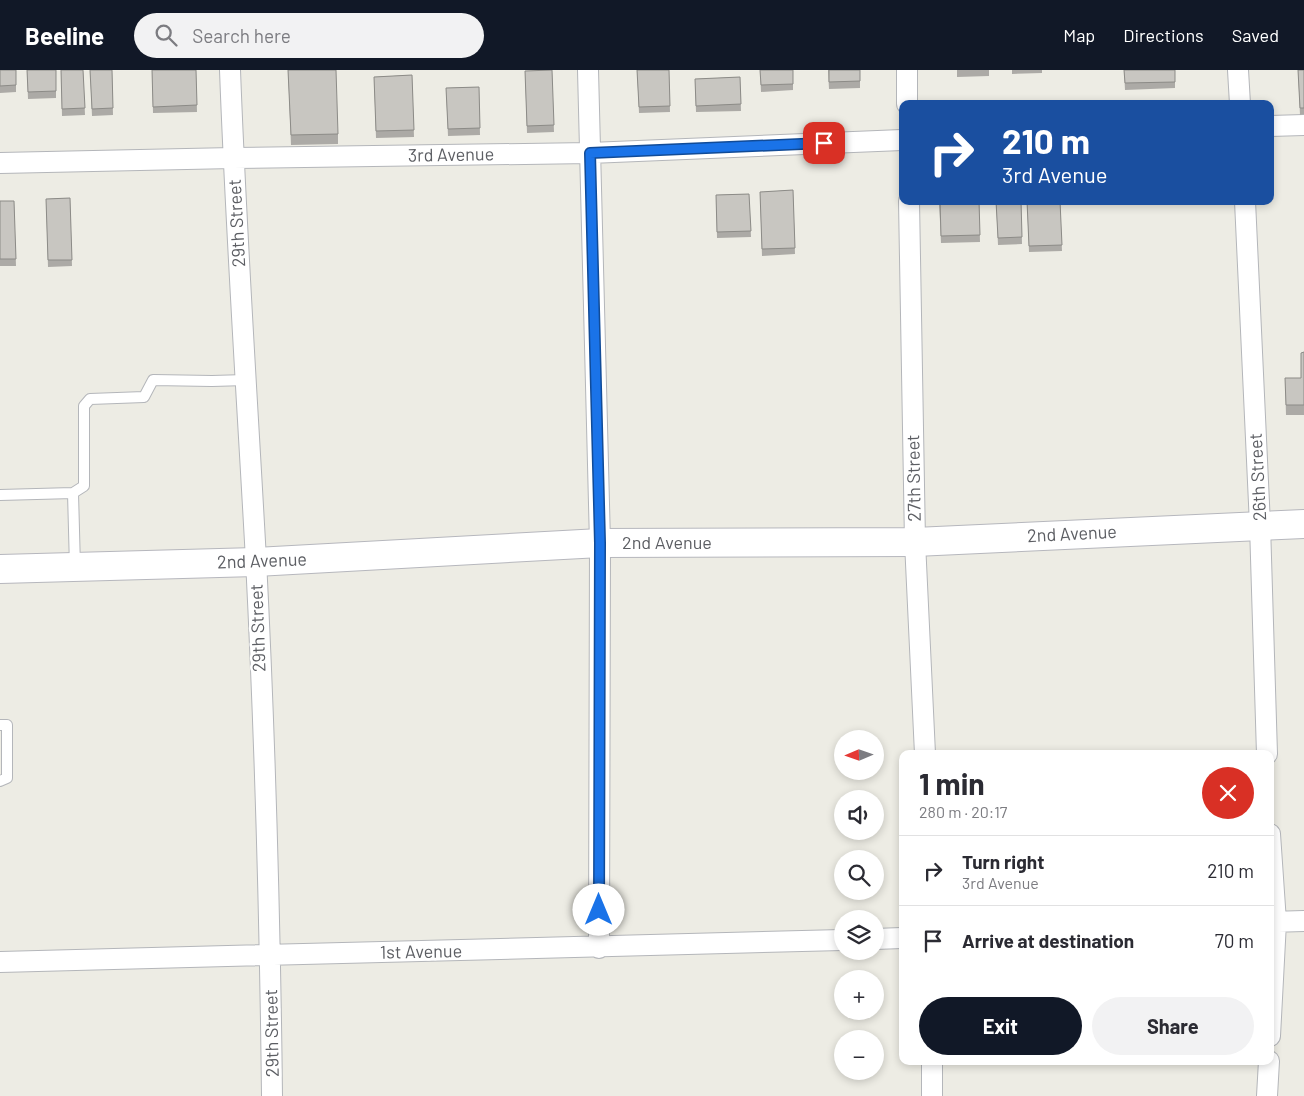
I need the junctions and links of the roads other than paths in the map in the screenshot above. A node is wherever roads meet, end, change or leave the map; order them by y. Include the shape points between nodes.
1 (230, 70) edge
2 (588, 70) edge
3 (907, 70) edge
4 (1238, 70) edge
5 (907, 100) edge
6 (1240, 100) edge
7 (1304, 125) edge
8 (1274, 126) edge
9 (899, 140) edge
10 (590, 153) junction
11 (233, 158) junction
12 (0, 163) edge
13 (908, 205) edge
14 (1245, 205) edge
15 (246, 380) junction
16 (73, 493) junction
17 (0, 494) edge
18 (1304, 524) edge
19 (1260, 525) junction
20 (915, 542) junction
21 (600, 543) junction
22 (256, 562) junction
23 (75, 567) junction
24 (0, 569) edge
25 (0, 725) edge
26 (925, 750) edge
27 (1267, 750) edge
28 (0, 781) edge
29 (1304, 921) edge
30 (1274, 922) edge
31 (899, 938) edge
32 (884, 939) edge
33 (834, 940) edge
34 (599, 948) junction
35 (271, 955) junction
36 (0, 962) edge
37 (932, 1065) edge
38 (1269, 1065) edge
39 (272, 1096) edge
40 (932, 1096) edge
41 (1267, 1096) edge

1 - 11 street, 29th Street
2 - 10 street
3 - 5 street
4 - 6 street
7 - 8 street
9 - 10 street, 3rd Avenue
10 - 11 street, 3rd Avenue
10 - 21 street
11 - 12 street, 3rd Avenue
11 - 15 street, 29th Street
13 - 20 street, 27th Street
14 - 19 street, 26th Street
15 - 16 lane via 153,380 144,397 90,399 84,406 84,486
15 - 22 street, 29th Street
16 - 17 lane
16 - 23 lane
18 - 19 main road, 2nd Avenue
19 - 20 main road, 2nd Avenue
19 - 27 street, 26th Street
20 - 21 main road, 2nd Avenue
20 - 26 street, 27th Street
21 - 22 main road, 2nd Avenue
21 - 34 street
22 - 23 main road, 2nd Avenue
22 - 35 street, 29th Street
23 - 24 main road, 2nd Avenue
25 - 28 lane via 7,725 7,778
29 - 30 street
31 - 32 street
33 - 34 street, 1st Avenue
34 - 35 street, 1st Avenue
35 - 36 street, 1st Avenue
35 - 39 street, 29th Street
37 - 40 street
38 - 41 street

